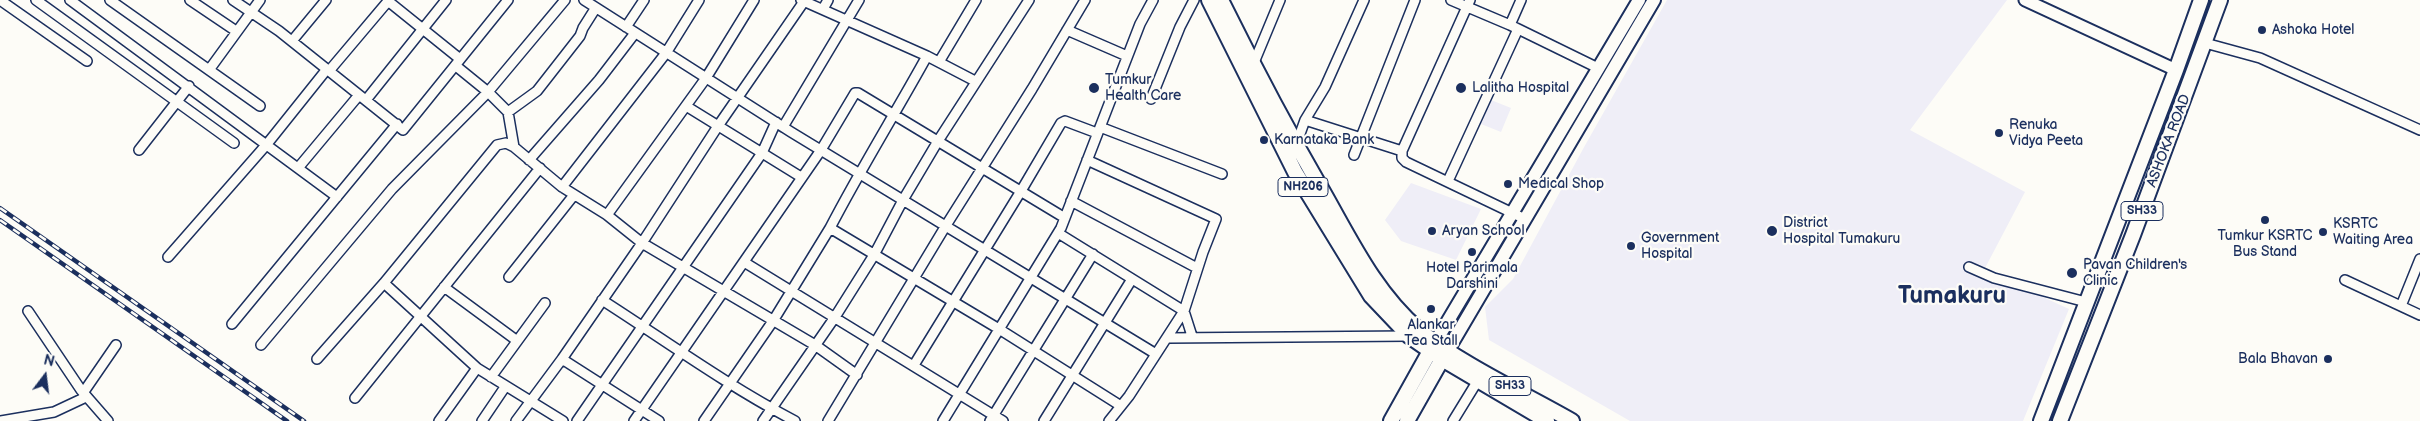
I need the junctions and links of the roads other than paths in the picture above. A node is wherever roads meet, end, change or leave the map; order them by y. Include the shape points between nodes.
1 (0, 0) edge
2 (36, 0) edge
3 (70, 0) edge
4 (110, 0) edge
5 (190, 0) edge
6 (233, 0) edge
7 (260, 0) edge
8 (326, 0) edge
9 (446, 0) edge
10 (508, 0) edge
11 (565, 0) edge
12 (644, 0) edge
13 (699, 0) edge
14 (754, 0) edge
15 (803, 0) edge
16 (828, 0) edge
17 (859, 0) edge
18 (976, 0) edge
19 (1028, 0) edge
20 (1085, 0) edge
21 (1153, 0) edge
22 (1194, 0) edge
23 (1209, 0) edge
24 (1221, 0) edge
25 (1280, 0) edge
26 (1364, 0) edge
27 (1415, 0) edge
28 (1451, 0) edge
29 (1521, 0) edge
30 (1639, 0) edge
31 (1654, 0) edge
32 (2025, 0) edge
33 (2201, 0) edge
34 (2220, 0) edge
35 (389, 1) edge
36 (587, 1) edge
37 (1469, 3) edge
38 (596, 9) junction
39 (823, 9) junction
40 (251, 12) junction
41 (848, 20) junction
42 (626, 27) junction
43 (1514, 27) junction
44 (423, 28) junction
45 (1067, 30) junction
46 (236, 31) junction
47 (635, 33) junction
48 (292, 41) junction
49 (2205, 43) junction
50 (1238, 47) junction
51 (666, 53) junction
52 (927, 56) junction
53 (1127, 56) junction
54 (87, 61) dead end
55 (939, 62) junction
56 (458, 63) junction
57 (1253, 65) junction
58 (1598, 68) junction
59 (209, 70) junction
60 (328, 70) junction
61 (2176, 70) junction
62 (706, 78) junction
63 (975, 80) junction
64 (189, 86) junction
65 (488, 92) junction
66 (738, 97) junction
67 (363, 98) junction
68 (1150, 99) dead end
69 (177, 101) junction
70 (260, 106) dead end
71 (686, 106) junction
72 (508, 112) junction
73 (895, 115) junction
74 (1306, 120) junction
75 (396, 124) junction
76 (780, 124) junction
77 (718, 126) junction
78 (1098, 130) junction
79 (2420, 130) edge
80 (1361, 137) junction
81 (938, 141) junction
82 (234, 143) dead end
83 (267, 144) junction
84 (1296, 145) junction
85 (514, 147) junction
86 (140, 150) dead end
87 (821, 150) junction
88 (1402, 151) junction
89 (762, 153) junction
90 (1354, 155) dead end
91 (529, 160) junction
92 (1087, 160) junction
93 (983, 167) junction
94 (298, 168) junction
95 (540, 168) junction
96 (858, 173) junction
97 (1222, 174) dead end
98 (800, 177) junction
99 (1448, 181) junction
100 (562, 187) junction
101 (1022, 191) junction
102 (574, 196) junction
103 (337, 197) junction
104 (903, 200) junction
105 (1071, 201) junction
106 (1512, 212) junction
107 (607, 216) junction
108 (1065, 218) junction
109 (1525, 219) junction
110 (945, 227) junction
111 (830, 228) junction
112 (1058, 233) junction
113 (642, 243) junction
114 (985, 250) junction
115 (1093, 254) junction
116 (874, 255) junction
117 (168, 257) dead end
118 (2420, 259) edge
119 (744, 262) junction
120 (684, 266) junction
121 (1969, 267) dead end
122 (1198, 268) junction
123 (509, 276) dead end
124 (914, 278) junction
125 (1031, 278) junction
126 (1132, 279) junction
127 (2345, 280) dead end
128 (384, 283) junction
129 (444, 287) junction
130 (792, 290) junction
131 (724, 292) junction
132 (1065, 298) junction
133 (602, 300) junction
134 (953, 301) junction
135 (2086, 302) junction
136 (545, 303) dead end
137 (2401, 306) junction
138 (28, 311) dead end
139 (1184, 311) junction
140 (2420, 314) edge
141 (835, 317) junction
142 (420, 318) junction
143 (773, 321) junction
144 (1105, 323) junction
145 (232, 324) dead end
146 (641, 325) junction
147 (999, 329) junction
148 (1192, 336) junction
149 (1409, 336) junction
150 (1168, 338) junction
151 (516, 340) junction
152 (876, 343) junction
153 (116, 345) dead end
154 (261, 345) dead end
155 (814, 345) junction
156 (1433, 346) junction
157 (1032, 350) junction
158 (681, 352) junction
159 (1156, 354) junction
160 (1445, 354) junction
161 (317, 359) dead end
162 (562, 359) junction
163 (914, 365) junction
164 (477, 368) junction
165 (857, 375) junction
166 (1072, 375) junction
167 (1481, 376) junction
168 (491, 377) junction
169 (730, 383) junction
170 (602, 384) junction
171 (505, 387) junction
172 (959, 394) junction
173 (84, 395) junction
174 (355, 398) dead end
175 (530, 401) junction
176 (1121, 406) junction
177 (771, 408) junction
178 (642, 410) junction
179 (992, 418) edge
180 (0, 421) edge
181 (108, 421) edge
182 (439, 421) edge
183 (482, 421) edge
184 (516, 421) edge
185 (563, 421) edge
186 (577, 421) edge
187 (634, 421) edge
188 (659, 421) edge
189 (704, 421) edge
190 (763, 421) edge
191 (795, 421) edge
192 (828, 421) edge
193 (942, 421) edge
194 (1003, 421) edge
195 (1044, 421) edge
196 (1109, 421) edge
197 (1391, 421) edge
198 (1407, 421) edge
199 (1452, 421) edge
200 (1548, 421) edge
201 (1572, 421) edge
202 (2041, 421) edge
203 (2060, 421) edge

1 - 54 street
2 - 69 street
3 - 64 street
4 - 59 street
5 - 46 street
6 - 40 street
7 - 40 street
8 - 48 street
9 - 44 street
10 - 56 street
11 - 65 street
12 - 42 street
13 - 51 street
14 - 62 street
15 - 39 street
15 - 66 street
16 - 39 street
17 - 41 street
18 - 55 street
19 - 63 street
20 - 45 street
21 - 53 street
22 - 68 street
23 - 50 main road, NH206
24 - 50 main road, NH206
25 - 57 street
26 - 74 street via 1325,87
27 - 80 street
28 - 37 street
29 - 43 street
30 - 58 main road
31 - 109 main road
32 - 61 street
33 - 61 main road, ASHOKA ROAD
34 - 49 main road, ASHOKA ROAD / SH33
35 - 44 street
35 - 60 street
36 - 38 street
37 - 43 street
37 - 88 street
38 - 42 street
38 - 72 street via 580,36 537,91
39 - 41 street
40 - 46 street
40 - 48 street
41 - 52 street
41 - 76 street
42 - 47 street
43 - 58 street
43 - 99 street
44 - 56 street
44 - 67 street
45 - 53 street
45 - 93 street
46 - 59 street
47 - 51 street
47 - 91 street
48 - 60 street
49 - 79 street via 2260,58
49 - 203 main road, ASHOKA ROAD / SH33
50 - 57 main road, NH206
50 - 149 main road, NH206 via 1295,172 1371,296
51 - 62 street
51 - 100 street
52 - 55 street
52 - 73 street
53 - 78 street
55 - 63 street
56 - 65 street
56 - 75 street via 403,130
57 - 84 main road, NH206
58 - 106 main road
59 - 70 street
60 - 67 street
60 - 83 street
61 - 135 main road, ASHOKA ROAD
62 - 66 street
62 - 71 street
63 - 81 street
64 - 69 street
64 - 83 street
65 - 72 street
65 - 154 street via 392,189
66 - 76 street
66 - 77 street
67 - 75 street
67 - 94 street
69 - 82 street
69 - 86 street
71 - 77 street
71 - 107 street
72 - 85 street
73 - 81 street
73 - 87 street via 855,93
73 - 96 street
74 - 80 street
74 - 84 street
75 - 103 street
76 - 87 street
76 - 89 street
77 - 89 street
77 - 113 street
78 - 92 street
78 - 97 street
78 - 101 street via 1061,123
80 - 88 street
80 - 90 street
81 - 93 street
81 - 104 street
83 - 94 street
83 - 117 street
84 - 156 main road, NH206 via 1360,258 1398,310
85 - 91 street
85 - 128 street via 506,143 497,145
87 - 96 street
87 - 98 street
88 - 99 street via 1406,162
89 - 98 street
89 - 120 street
91 - 95 street
92 - 105 street
92 - 122 street via 1216,219
93 - 101 street
93 - 110 street
94 - 103 street
95 - 100 street
95 - 129 street
96 - 104 street
96 - 111 street
98 - 119 street
99 - 106 street
100 - 102 street
101 - 108 street
101 - 114 street
102 - 107 street
102 - 123 street
103 - 145 street
104 - 110 street
104 - 116 street
105 - 108 street
105 - 122 street
106 - 109 street
106 - 156 main road
107 - 113 street
108 - 112 street
109 - 160 main road
110 - 114 street
110 - 124 street
111 - 116 street
111 - 130 street
112 - 115 street
112 - 125 street
113 - 120 street
113 - 133 street
114 - 125 street
114 - 134 street
115 - 126 street
115 - 132 street
116 - 124 street
116 - 141 street
118 - 137 street
119 - 130 street
119 - 131 street
120 - 131 street
120 - 146 street
121 - 135 street via 1994,278
122 - 139 street
124 - 134 street
124 - 152 street
125 - 132 street
125 - 147 street
126 - 139 street
126 - 144 street
127 - 137 street
128 - 142 street
128 - 161 street
129 - 142 street
129 - 151 street
130 - 141 street
130 - 143 street
131 - 143 street
131 - 158 street
132 - 144 street
132 - 157 street
133 - 146 street
133 - 162 street
134 - 147 street
134 - 163 street
135 - 202 main road, ASHOKA ROAD
136 - 151 street
137 - 140 street
138 - 173 street
139 - 148 street
139 - 150 street
141 - 152 street
141 - 155 street
142 - 164 street
142 - 174 street
143 - 155 street
143 - 169 street
144 - 159 street
144 - 166 street
146 - 158 street
146 - 170 street
147 - 157 street
147 - 172 street
148 - 149 street
148 - 150 street
149 - 156 main road, NH206
150 - 159 street
151 - 168 street
152 - 163 street
152 - 165 street
153 - 173 street
155 - 165 street
155 - 177 street
156 - 160 main road, SH33
156 - 197 main road
157 - 166 street
157 - 179 street
158 - 169 street
158 - 178 street
159 - 176 street
160 - 167 main road, SH33
160 - 198 main road
162 - 170 street
162 - 175 street
163 - 172 street
164 - 168 street
164 - 182 street
165 - 192 street
166 - 176 street
166 - 195 street
167 - 199 street
167 - 200 main road, SH33
167 - 201 main road, SH33
168 - 171 street
169 - 177 street
169 - 189 street
170 - 178 street
170 - 186 street
171 - 175 street
171 - 183 street
172 - 179 street
172 - 193 street
173 - 180 street via 68,407 54,412
173 - 181 street
175 - 184 street
175 - 185 street
176 - 196 street
177 - 190 street
177 - 191 street
178 - 187 street
178 - 188 street
179 - 194 street

